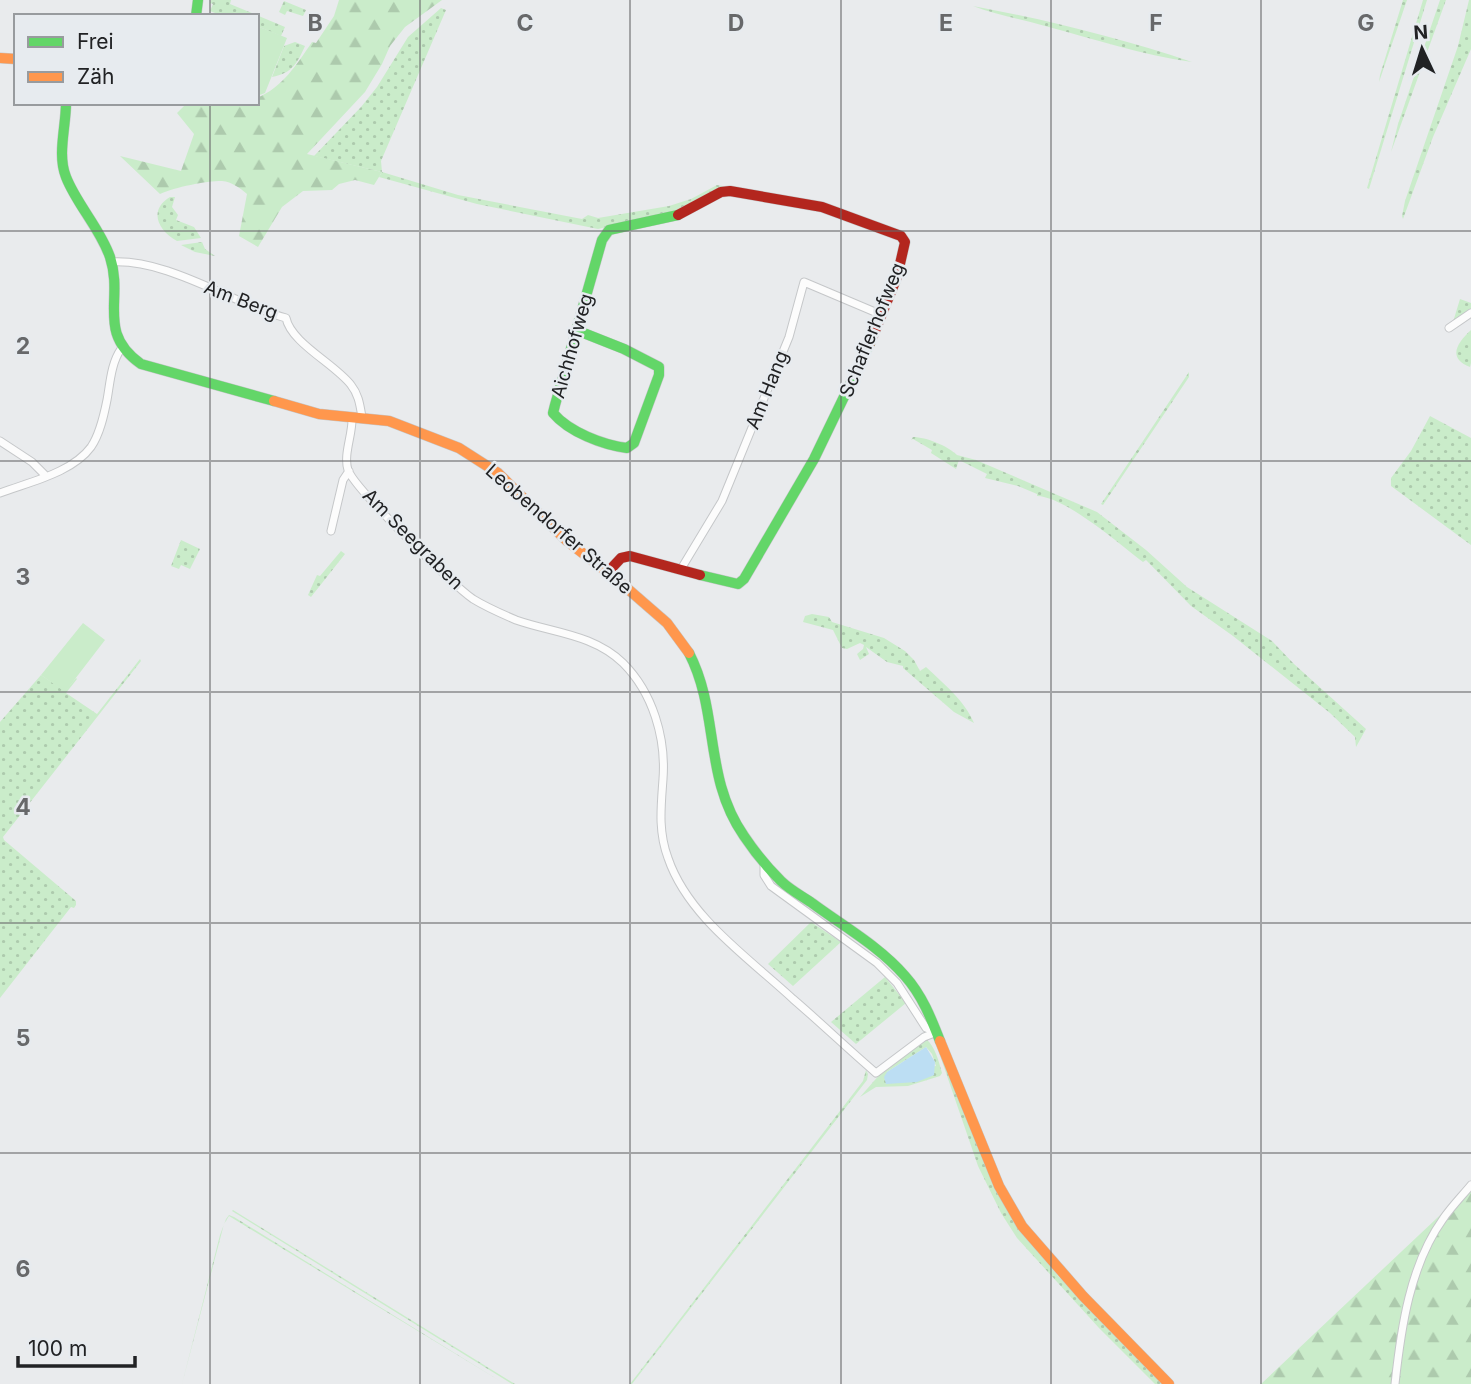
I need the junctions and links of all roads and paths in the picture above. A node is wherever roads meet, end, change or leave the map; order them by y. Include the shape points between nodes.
1 (66, 105) edge
2 (605, 233) joint
3 (112, 262) junction
4 (1471, 313) edge
5 (881, 315) junction
6 (1449, 328) dead end
7 (576, 330) junction
8 (121, 349) junction
9 (357, 417) junction
10 (0, 441) edge
11 (349, 471) junction
12 (46, 475) junction
13 (0, 493) edge
14 (331, 531) dead end
15 (681, 569) junction
16 (607, 573) junction
17 (937, 1032) junction
18 (1471, 1185) edge
19 (1170, 1384) edge
20 (1395, 1384) edge

1 - 3 main road via 62,156 66,177
2 - 5 main road, Schaflerhofweg via 682,214 724,191 830,210 905,240
2 - 7 main road, Aichhofweg
3 - 8 main road via 115,326
3 - 9 street, Am Berg via 151,268 286,318 290,330 351,384 359,400
4 - 6 street
5 - 15 main road, Schaflerhofweg via 833,425 746,576 738,584 727,583
5 - 15 street, Am Hang via 804,282 789,338 726,491
7 - 7 main road, Aichhofweg via 554,416 627,449 634,443 659,366
8 - 9 main road, Leobendorfer Straße via 141,364 319,414
8 - 12 street via 91,447
9 - 11 street, Am Seegraben
9 - 16 main road, Leobendorfer Straße via 408,427 475,457
10 - 12 street
11 - 14 street
11 - 17 street, Am Seegraben via 382,510 474,599 516,620 569,633 609,651 636,678 653,712 663,759 660,821 668,860 700,911 729,941 876,1073
12 - 13 street
15 - 16 main road via 627,556
16 - 17 main road, Leobendorfer Straße via 667,623 692,658 703,687 719,785 739,829 764,864 789,888 900,970 921,998
17 - 19 main road, Leobendorfer Straße via 999,1186 1021,1226
18 - 20 street via 1442,1220 1422,1258 1409,1298

